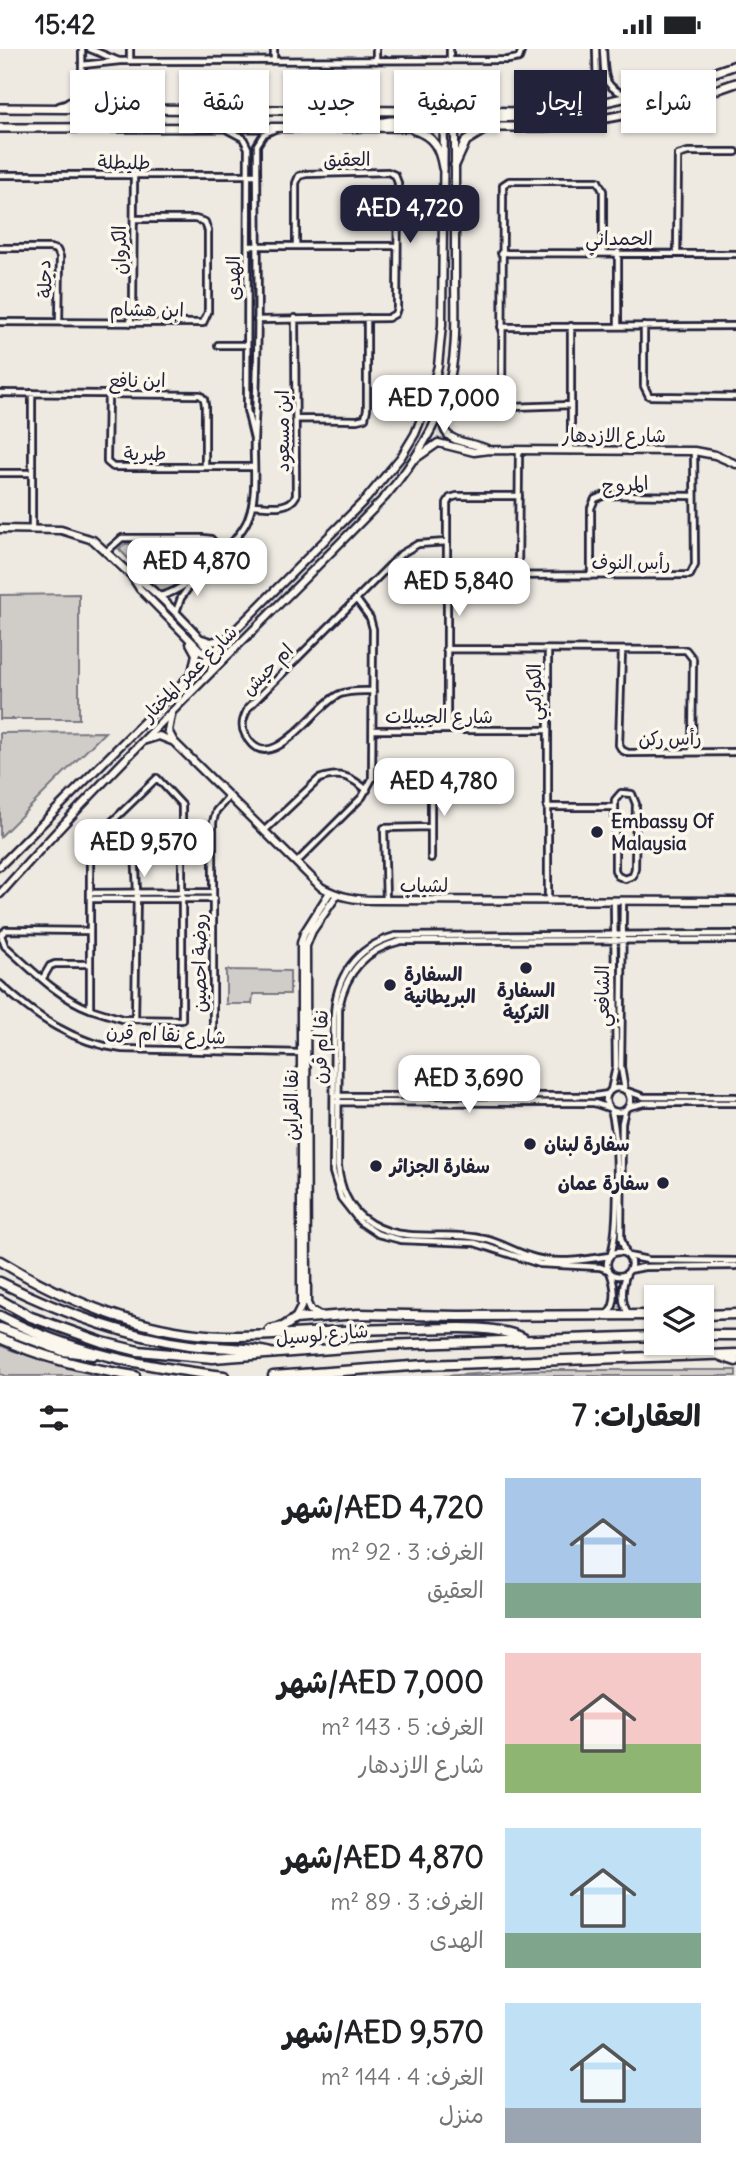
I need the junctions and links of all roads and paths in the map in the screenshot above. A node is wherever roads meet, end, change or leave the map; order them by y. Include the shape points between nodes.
1 (82, 49) edge
2 (90, 49) edge
3 (130, 49) edge
4 (274, 49) edge
5 (376, 49) edge
6 (450, 49) edge
7 (522, 49) edge
8 (596, 49) edge
9 (603, 49) edge
10 (274, 60) junction
11 (120, 61) junction
12 (130, 61) junction
13 (376, 61) junction
14 (450, 61) junction
15 (736, 65) edge
16 (82, 68) junction
17 (597, 70) edge
18 (716, 72) edge
19 (736, 83) edge
20 (621, 93) edge
21 (0, 108) edge
22 (48, 109) junction
23 (70, 109) edge
24 (165, 109) edge
25 (394, 110) edge
26 (0, 128) edge
27 (179, 128) edge
28 (269, 128) edge
29 (276, 128) junction
30 (283, 128) edge
31 (500, 128) edge
32 (236, 133) edge
33 (418, 133) edge
34 (444, 133) edge
35 (455, 133) edge
36 (480, 133) edge
37 (736, 152) edge
38 (455, 165) junction
39 (443, 168) junction
40 (0, 175) edge
41 (257, 175) junction
42 (248, 176) junction
43 (134, 177) junction
44 (134, 219) junction
45 (247, 246) junction
46 (257, 246) junction
47 (296, 246) junction
48 (397, 246) junction
49 (0, 248) edge
50 (603, 252) junction
51 (618, 252) junction
52 (501, 253) junction
53 (677, 253) junction
54 (736, 254) edge
55 (295, 318) junction
56 (368, 318) junction
57 (257, 320) junction
58 (0, 322) edge
59 (59, 322) junction
60 (130, 323) junction
61 (572, 326) junction
62 (618, 326) junction
63 (644, 326) junction
64 (736, 326) edge
65 (501, 327) junction
66 (218, 345) dead end
67 (247, 345) junction
68 (247, 391) junction
69 (257, 391) junction
70 (0, 393) edge
71 (32, 393) junction
72 (108, 394) junction
73 (736, 397) edge
74 (444, 398) junction
75 (571, 405) junction
76 (296, 419) junction
77 (254, 439) junction
78 (489, 450) junction
79 (519, 450) junction
80 (571, 450) junction
81 (694, 451) junction
82 (415, 459) junction
83 (736, 464) edge
84 (205, 467) junction
85 (254, 467) junction
86 (0, 473) edge
87 (32, 473) junction
88 (519, 496) junction
89 (694, 496) junction
90 (252, 505) junction
91 (0, 529) edge
92 (32, 529) junction
93 (447, 542) junction
94 (107, 551) junction
95 (223, 553) junction
96 (198, 574) junction
97 (131, 575) junction
98 (447, 576) junction
99 (518, 576) junction
100 (591, 576) junction
101 (157, 596) junction
102 (356, 599) junction
103 (175, 614) junction
104 (177, 625) junction
105 (230, 636) junction
106 (199, 638) junction
107 (446, 649) junction
108 (548, 650) junction
109 (622, 651) junction
110 (211, 655) junction
111 (228, 655) junction
112 (211, 672) junction
113 (192, 674) junction
114 (373, 691) junction
115 (172, 712) junction
116 (373, 730) junction
117 (447, 730) junction
118 (547, 730) junction
119 (174, 742) junction
120 (142, 743) junction
121 (692, 752) junction
122 (736, 752) edge
123 (432, 778) dead end
124 (367, 790) junction
125 (229, 796) junction
126 (547, 807) junction
127 (615, 807) junction
128 (113, 823) junction
129 (431, 827) junction
130 (264, 831) junction
131 (431, 858) dead end
132 (297, 862) junction
133 (0, 866) edge
134 (214, 892) junction
135 (334, 893) junction
136 (0, 894) edge
137 (137, 895) junction
138 (182, 895) junction
139 (90, 896) junction
140 (214, 899) junction
141 (386, 901) junction
142 (548, 901) junction
143 (736, 901) edge
144 (614, 902) junction
145 (623, 902) junction
146 (89, 931) junction
147 (614, 933) junction
148 (622, 933) junction
149 (736, 934) edge
150 (615, 940) junction
151 (622, 940) junction
152 (736, 940) edge
153 (90, 964) junction
154 (43, 978) junction
155 (0, 984) edge
156 (90, 1009) junction
157 (135, 1019) junction
158 (213, 1052) junction
159 (304, 1053) junction
160 (626, 1090) junction
161 (610, 1092) junction
162 (736, 1097) edge
163 (336, 1099) junction
164 (736, 1103) edge
165 (610, 1109) junction
166 (626, 1109) junction
167 (610, 1255) junction
168 (627, 1255) junction
169 (0, 1261) edge
170 (736, 1261) edge
171 (736, 1266) edge
172 (609, 1271) junction
173 (628, 1271) junction
174 (0, 1282) edge
175 (0, 1300) edge
176 (358, 1314) junction
177 (736, 1314) edge
178 (605, 1315) junction
179 (714, 1315) edge
180 (0, 1316) edge
181 (632, 1316) junction
182 (644, 1316) edge
183 (322, 1317) junction
184 (295, 1319) junction
185 (0, 1328) edge
186 (389, 1329) junction
187 (736, 1333) edge
188 (261, 1335) junction
189 (714, 1335) edge
190 (644, 1336) edge
191 (0, 1338) edge
192 (526, 1339) junction
193 (273, 1353) junction
194 (719, 1354) junction
195 (736, 1354) edge
196 (100, 1355) junction
197 (736, 1361) edge
198 (135, 1376) edge
199 (224, 1376) edge
200 (273, 1376) edge

1 - 16 street
2 - 11 street
3 - 12 street
4 - 10 street
5 - 13 street
6 - 14 street
7 - 14 street via 515,60
8 - 17 street
9 - 20 street via 607,84
10 - 12 street
10 - 13 street
11 - 12 street
11 - 16 street
13 - 14 street
15 - 18 main road
16 - 22 street via 74,100
19 - 31 main road via 686,101 607,119
21 - 22 main road
22 - 23 main road
24 - 25 main road
26 - 27 main road
28 - 29 main road
29 - 30 main road
29 - 41 street, الهدى via 258,141
32 - 42 street, الهدى via 248,148
33 - 39 main road via 438,149
34 - 39 street, شارع عمر المختار
35 - 38 street, شارع عمر المختار
36 - 38 main road via 466,141
37 - 53 street via 678,155
38 - 74 street, شارع عمر المختار via 454,343
39 - 105 street, شارع عمر المختار via 441,340 422,418 401,457 374,491
40 - 43 street, طليطلة
41 - 42 street, طليطلة
41 - 46 street, الهدى
42 - 43 street, طليطلة
42 - 45 street, الهدى
43 - 44 street, الكروان
44 - 60 street, الكروان
44 - 60 street, ابن هشام via 205,222 208,312 199,324
45 - 46 street
45 - 67 street, الهدى
46 - 47 street
46 - 57 street, الهدى
47 - 48 street
47 - 48 street, العقيق via 299,176 388,172 398,180
48 - 56 street, العقيق via 396,312 388,318
49 - 59 street, دجلة via 50,248 59,253
50 - 51 street, الحمداني
50 - 52 street, الحمداني
50 - 52 street via 603,187 593,180 504,183
51 - 53 street, الحمداني
51 - 62 street
52 - 65 street
53 - 54 street, الحمداني
55 - 56 street, العقيق
55 - 57 street, العقيق
55 - 76 street, ابن مسعود
56 - 76 street via 365,418
57 - 69 street, الهدى
58 - 59 street, ابن هشام
59 - 60 street, ابن هشام
61 - 62 street
61 - 65 street
61 - 75 street
62 - 63 street
63 - 64 street
63 - 73 street via 644,386 649,396
65 - 75 street via 504,404
66 - 67 street
67 - 68 street, الهدى
68 - 69 street
68 - 77 street, الهدى
69 - 77 street, الهدى
70 - 71 street, ابن نافع
71 - 72 street, ابن نافع
71 - 87 street
72 - 84 street, ابن نافع via 203,396
72 - 84 street, طبرية via 110,466
74 - 78 street, شارع الازدهار via 442,424 448,436
74 - 82 street, شارع عمر المختار
75 - 80 street
76 - 90 street, ابن مسعود via 294,500 286,505
77 - 85 street, الهدى
78 - 79 street, شارع الازدهار
78 - 82 street, شارع الازدهار via 438,443
79 - 80 street, شارع الازدهار
79 - 88 street
80 - 81 street, شارع الازدهار
81 - 83 street, شارع الازدهار
81 - 89 street, رأس النوف
82 - 111 street, شارع عمر المختار via 385,497
84 - 85 street, طبرية
85 - 90 street, الهدى
86 - 87 street
87 - 92 street
88 - 93 street via 450,498
88 - 99 street
89 - 100 street, المروج via 605,495 595,499
89 - 100 street, رأس النوف via 695,565 690,575
90 - 95 street, الهدى via 240,535
91 - 92 street
92 - 94 street via 70,531
93 - 98 street
93 - 102 street, ام حيش via 420,543 408,549
94 - 95 street via 122,538 207,538
94 - 97 street
95 - 96 street, الهدى
96 - 101 street, الهدى via 174,593
96 - 103 street, الهدى
97 - 101 street
97 - 104 street
98 - 99 street, رأس النوف
98 - 107 street
99 - 100 street, رأس النوف
101 - 103 street
102 - 114 street via 373,629
102 - 114 street, ام حيش via 248,708 243,728 256,747 274,749 285,744 332,698
103 - 106 street
104 - 110 street via 203,653
104 - 113 street via 195,651
105 - 106 street via 213,642
105 - 110 street, شارع عمر المختار
106 - 110 street
107 - 108 street
107 - 117 street
108 - 109 street
108 - 118 street, الكواكبي
109 - 121 street via 691,653
109 - 121 street, رأس ركن via 620,748 628,753
110 - 111 street
110 - 112 street
110 - 113 street, شارع عمر المختار
111 - 112 street, شارع عمر المختار
112 - 115 street, شارع عمر المختار
113 - 133 street, شارع عمر المختار
114 - 116 street
115 - 119 street via 168,727
115 - 120 street, شارع عمر المختار
116 - 117 street, شارع الجبيلات
116 - 124 street via 373,773
117 - 118 street, شارع الجبيلات
118 - 126 street, الكواكبي
119 - 120 street via 159,736
119 - 125 street
120 - 136 street, شارع عمر المختار
121 - 122 street, رأس ركن
123 - 129 street
124 - 130 street via 346,775 319,779
124 - 132 street
125 - 130 street
125 - 134 street, روضة احصين via 213,822
126 - 127 street
126 - 142 street, الكواكبي
127 - 127 street via 615,870 625,879 633,876 635,868 635,800 629,793 621,793
128 - 137 street via 135,847
128 - 138 street via 157,778 182,805
128 - 139 street via 90,843
129 - 131 street
129 - 141 street via 384,828
130 - 132 street
132 - 135 street via 321,887
134 - 138 street
134 - 140 street, روضة احصين
135 - 141 street, لشباب
135 - 159 street, نقا القراين via 302,939
137 - 138 street
137 - 139 street
137 - 157 street
138 - 140 street
138 - 157 street via 182,1020
139 - 146 street
140 - 158 street, روضة احصين
141 - 142 street, لشباب
142 - 144 street, لشباب
143 - 145 street, لشباب
144 - 145 street, لشباب
144 - 147 street, الشافعي
145 - 148 street, الشافعي
146 - 153 street
146 - 154 street via 3,932 5,946
147 - 148 street, نقا ام قرن
147 - 150 street, الشافعي
147 - 163 street, نقا ام قرن via 403,935 374,944 350,965 337,992
148 - 149 street, نقا ام قرن
148 - 151 street, الشافعي
150 - 151 street, نقا ام قرن
150 - 161 street, الشافعي via 616,1067
150 - 163 street, نقا ام قرن via 401,940 376,950 355,968 342,992
151 - 152 street, نقا ام قرن
151 - 160 street, الشافعي via 621,1066
153 - 154 street via 55,964
153 - 156 street
154 - 156 street
155 - 158 street, شارع نقا ام قرن via 55,1028 85,1041 122,1049
156 - 157 street
158 - 159 street, شارع نقا ام قرن
159 - 183 street, نقا القراين via 307,1303
159 - 184 street, نقا القراين via 301,1307
160 - 161 street
160 - 162 street via 644,1097
160 - 166 street via 631,1101
161 - 163 street via 595,1096
161 - 165 street via 606,1101
163 - 165 street via 594,1103
163 - 167 street, نقا ام قرن via 340,1181 354,1210 372,1225 407,1236 484,1239 543,1260
163 - 172 street, نقا ام قرن via 335,1181 349,1210 371,1230 401,1240 475,1243 540,1264 600,1266
164 - 166 street via 644,1103
165 - 166 street
165 - 167 street via 615,1128 616,1192
166 - 168 street via 621,1133 621,1238
167 - 168 street
167 - 172 street
168 - 170 street via 648,1260
168 - 173 street
169 - 188 highway via 70,1299 120,1317 170,1330
171 - 173 street
172 - 173 street via 618,1276
172 - 178 street via 614,1304
173 - 181 street via 623,1304
174 - 193 highway via 62,1310 146,1336
175 - 193 highway, شارع لوسيل via 68,1332 138,1351 213,1358
176 - 178 highway
176 - 183 highway
176 - 186 highway
177 - 179 highway
178 - 181 highway
180 - 196 highway
181 - 182 highway
183 - 184 highway
184 - 188 highway
185 - 196 highway via 63,1351
186 - 188 highway
186 - 192 highway via 486,1330
187 - 189 highway
190 - 192 highway, شارع لوسيل
191 - 198 highway via 59,1360
192 - 193 highway, شارع لوسيل
194 - 195 highway, شارع لوسيل
194 - 197 highway
194 - 200 highway, شارع لوسيل
196 - 199 highway

